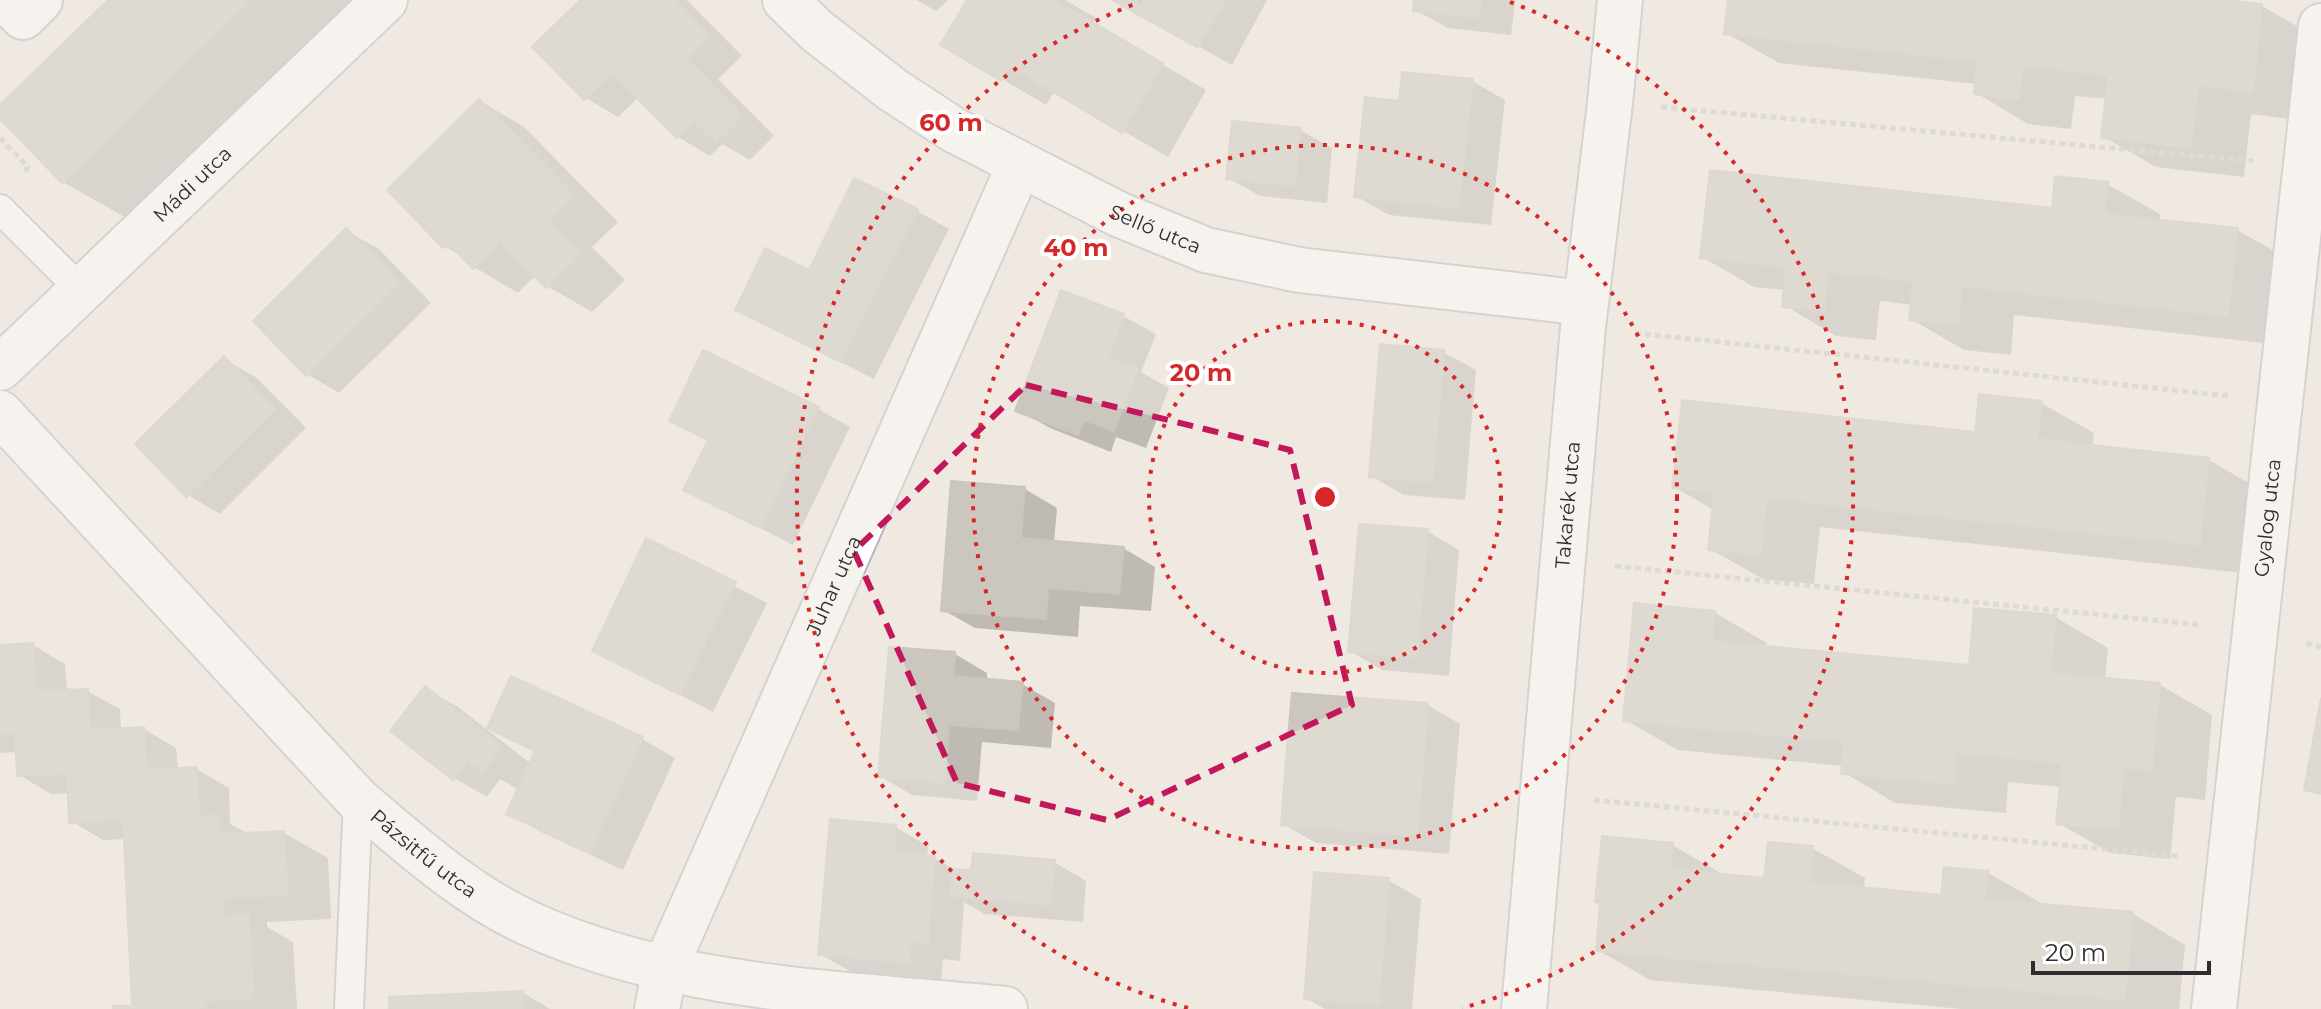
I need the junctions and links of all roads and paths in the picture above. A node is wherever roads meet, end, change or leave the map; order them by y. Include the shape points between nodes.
1 (6, 0) edge
2 (40, 0) edge
3 (385, 0) edge
4 (785, 0) edge
5 (1620, 0) edge
6 (2321, 26) edge
7 (1610, 103) junction
8 (0, 138) edge
9 (2306, 165) junction
10 (1019, 166) junction
11 (28, 167) dead end
12 (0, 209) edge
13 (82, 291) junction
14 (1584, 315) junction
15 (0, 368) edge
16 (2281, 401) junction
17 (0, 413) edge
18 (1563, 561) junction
19 (2256, 631) junction
20 (2321, 647) edge
21 (1543, 795) junction
22 (358, 800) junction
23 (2231, 861) junction
24 (661, 989) edge
25 (349, 1009) edge
26 (1005, 1009) edge
27 (1524, 1009) edge
28 (2214, 1009) edge

1 - 2 street via 23,17
3 - 13 street, Mádi utca
4 - 10 street, Sellő utca via 893,90
5 - 7 street, Takarék utca
6 - 9 street, Gyalog utca
7 - 9 path
7 - 14 street, Takarék utca
8 - 11 path
9 - 16 street, Gyalog utca
10 - 14 street, Sellő utca via 1206,250
10 - 24 street, Juhar utca
12 - 13 lane
13 - 15 street, Mádi utca
14 - 16 path
14 - 18 street, Takarék utca
16 - 19 street, Gyalog utca
17 - 22 street, Pázsitfű utca
18 - 19 path
18 - 21 street, Takarék utca
19 - 20 path
19 - 23 street, Gyalog utca
21 - 23 path
21 - 27 street, Takarék utca
22 - 24 street, Pázsitfű utca via 467,887
22 - 25 lane
23 - 28 street, Gyalog utca
24 - 26 street, Pázsitfű utca via 738,982

